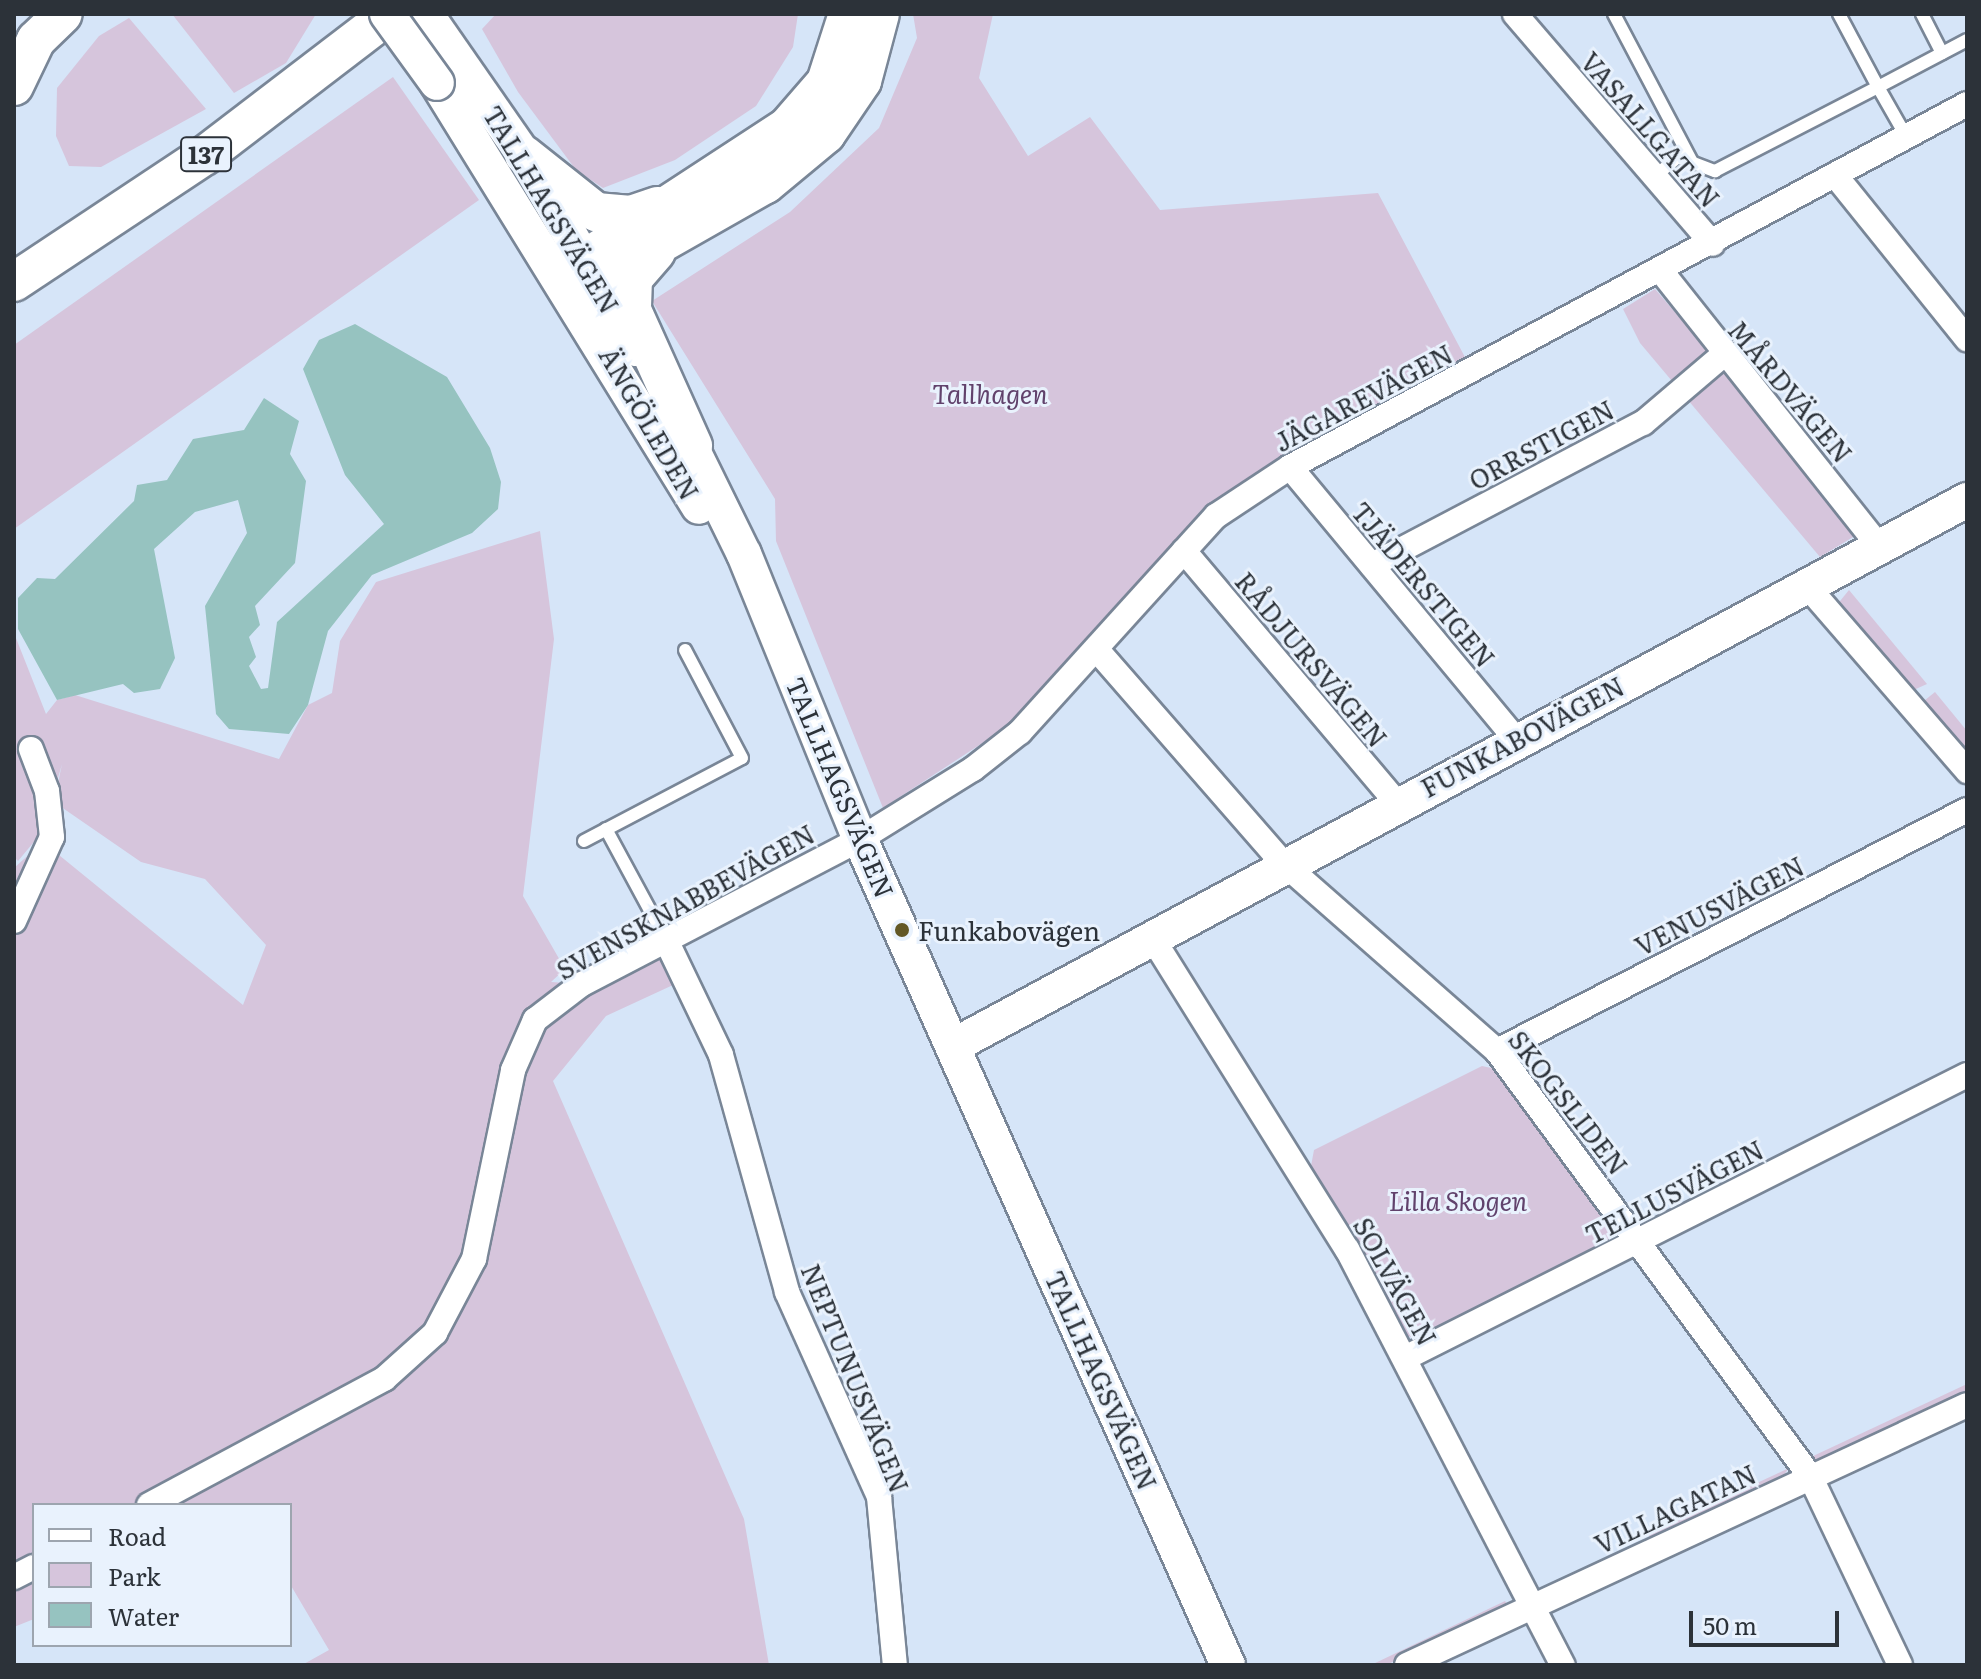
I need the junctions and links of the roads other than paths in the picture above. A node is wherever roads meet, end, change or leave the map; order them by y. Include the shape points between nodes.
1 (63, 14) edge
2 (388, 14) edge
3 (426, 14) edge
4 (848, 14) edge
5 (880, 14) edge
6 (1515, 14) edge
7 (1614, 14) edge
8 (1839, 14) edge
9 (1922, 14) edge
10 (1967, 40) edge
11 (1942, 53) junction
12 (451, 74) junction
13 (14, 86) edge
14 (1878, 87) junction
15 (1967, 104) edge
16 (1906, 136) junction
17 (524, 155) junction
18 (1692, 162) junction
19 (1835, 175) junction
20 (1654, 177) junction
21 (686, 194) junction
22 (677, 236) junction
23 (1713, 244) junction
24 (1661, 271) junction
25 (577, 277) junction
26 (14, 282) edge
27 (1967, 339) edge
28 (1724, 354) junction
29 (693, 446) junction
30 (1290, 467) junction
31 (1967, 500) edge
32 (1879, 546) junction
33 (1184, 551) junction
34 (1372, 565) junction
35 (1807, 586) junction
36 (685, 650) dead end
37 (1097, 650) junction
38 (812, 724) junction
39 (1515, 738) junction
40 (31, 749) dead end
41 (1967, 771) edge
42 (1397, 803) junction
43 (1967, 810) edge
44 (606, 829) junction
45 (860, 839) junction
46 (584, 841) dead end
47 (1283, 863) junction
48 (14, 921) edge
49 (1153, 939) junction
50 (666, 940) junction
51 (953, 1046) junction
52 (1497, 1051) junction
53 (1967, 1075) edge
54 (1639, 1240) junction
55 (1407, 1357) junction
56 (1967, 1405) edge
57 (1810, 1476) junction
58 (153, 1503) edge
59 (32, 1568) edge
60 (14, 1577) edge
61 (1531, 1606) junction
62 (895, 1665) edge
63 (1228, 1665) edge
64 (1407, 1665) edge
65 (1563, 1665) edge
66 (1900, 1665) edge

1 - 13 main road via 36,40
2 - 12 main road, ÄNGÖLEDEN, bridge
2 - 26 main road, 137 via 168,181
3 - 12 main road, ÄNGÖLEDEN
4 - 21 main road via 836,63 807,106 766,144
5 - 22 main road via 862,81 826,134 766,184
6 - 20 street, VASALLGATAN
7 - 18 lane
8 - 14 lane
9 - 11 lane
10 - 11 lane
11 - 14 lane
12 - 17 main road, TALLHAGSVÄGEN
12 - 25 main road, ÄNGÖLEDEN
14 - 16 lane
14 - 18 lane via 1715,171
15 - 16 street, JÄGAREVÄGEN
16 - 19 street, JÄGAREVÄGEN
17 - 21 main road via 573,200 604,214 631,215
17 - 25 main road, TALLHAGSVÄGEN
18 - 20 lane via 1678,157
19 - 23 street, JÄGAREVÄGEN
19 - 27 street
20 - 23 street, VASALLGATAN
21 - 25 main road
22 - 25 main road
22 - 29 main road via 639,268 630,298
23 - 24 street, JÄGAREVÄGEN
24 - 28 street, MÅRDVÄGEN
24 - 30 street, JÄGAREVÄGEN
25 - 29 main road, TALLHAGSVÄGEN
25 - 38 main road, ÄNGÖLEDEN
28 - 32 street, MÅRDVÄGEN
28 - 34 street, ORRSTIGEN via 1643,423
29 - 38 main road, TALLHAGSVÄGEN
30 - 33 street, JÄGAREVÄGEN via 1216,516
30 - 34 street, TJÄDERSTIGEN
31 - 32 main road, FUNKABOVÄGEN
32 - 35 main road, FUNKABOVÄGEN
33 - 37 street, JÄGAREVÄGEN
33 - 42 street, RÅDJURSVÄGEN
34 - 39 street, TJÄDERSTIGEN
35 - 39 main road, FUNKABOVÄGEN
35 - 41 street
36 - 44 lane via 742,758
37 - 45 street, JÄGAREVÄGEN via 1020,732
37 - 47 street, SKOGSLIDEN
38 - 45 main road, TALLHAGSVÄGEN
39 - 42 main road, FUNKABOVÄGEN
40 - 48 street via 47,791 52,837
42 - 47 main road, FUNKABOVÄGEN
43 - 52 street, VENUSVÄGEN
44 - 46 lane
44 - 50 lane
45 - 50 street, SVENSKNABBEVÄGEN
45 - 51 main road, TALLHAGSVÄGEN
47 - 49 main road, FUNKABOVÄGEN
47 - 52 street, SKOGSLIDEN
49 - 51 main road, FUNKABOVÄGEN
49 - 55 street, SOLVÄGEN via 1292,1156
50 - 58 street, SVENSKNABBEVÄGEN via 582,984 535,1020 510,1082 474,1259 435,1333 384,1379
50 - 62 street, NEPTUNUSVÄGEN via 721,1055 787,1292 879,1497
51 - 63 main road, TALLHAGSVÄGEN
52 - 54 street, SKOGSLIDEN
53 - 54 street, TELLUSVÄGEN
54 - 55 street, TELLUSVÄGEN
54 - 57 street, SKOGSLIDEN
55 - 61 street, SOLVÄGEN
56 - 57 street, VILLAGATAN
57 - 61 street, VILLAGATAN
57 - 66 street, SKOGSLIDEN
59 - 60 street
61 - 64 street, VILLAGATAN
61 - 65 street, SOLVÄGEN

